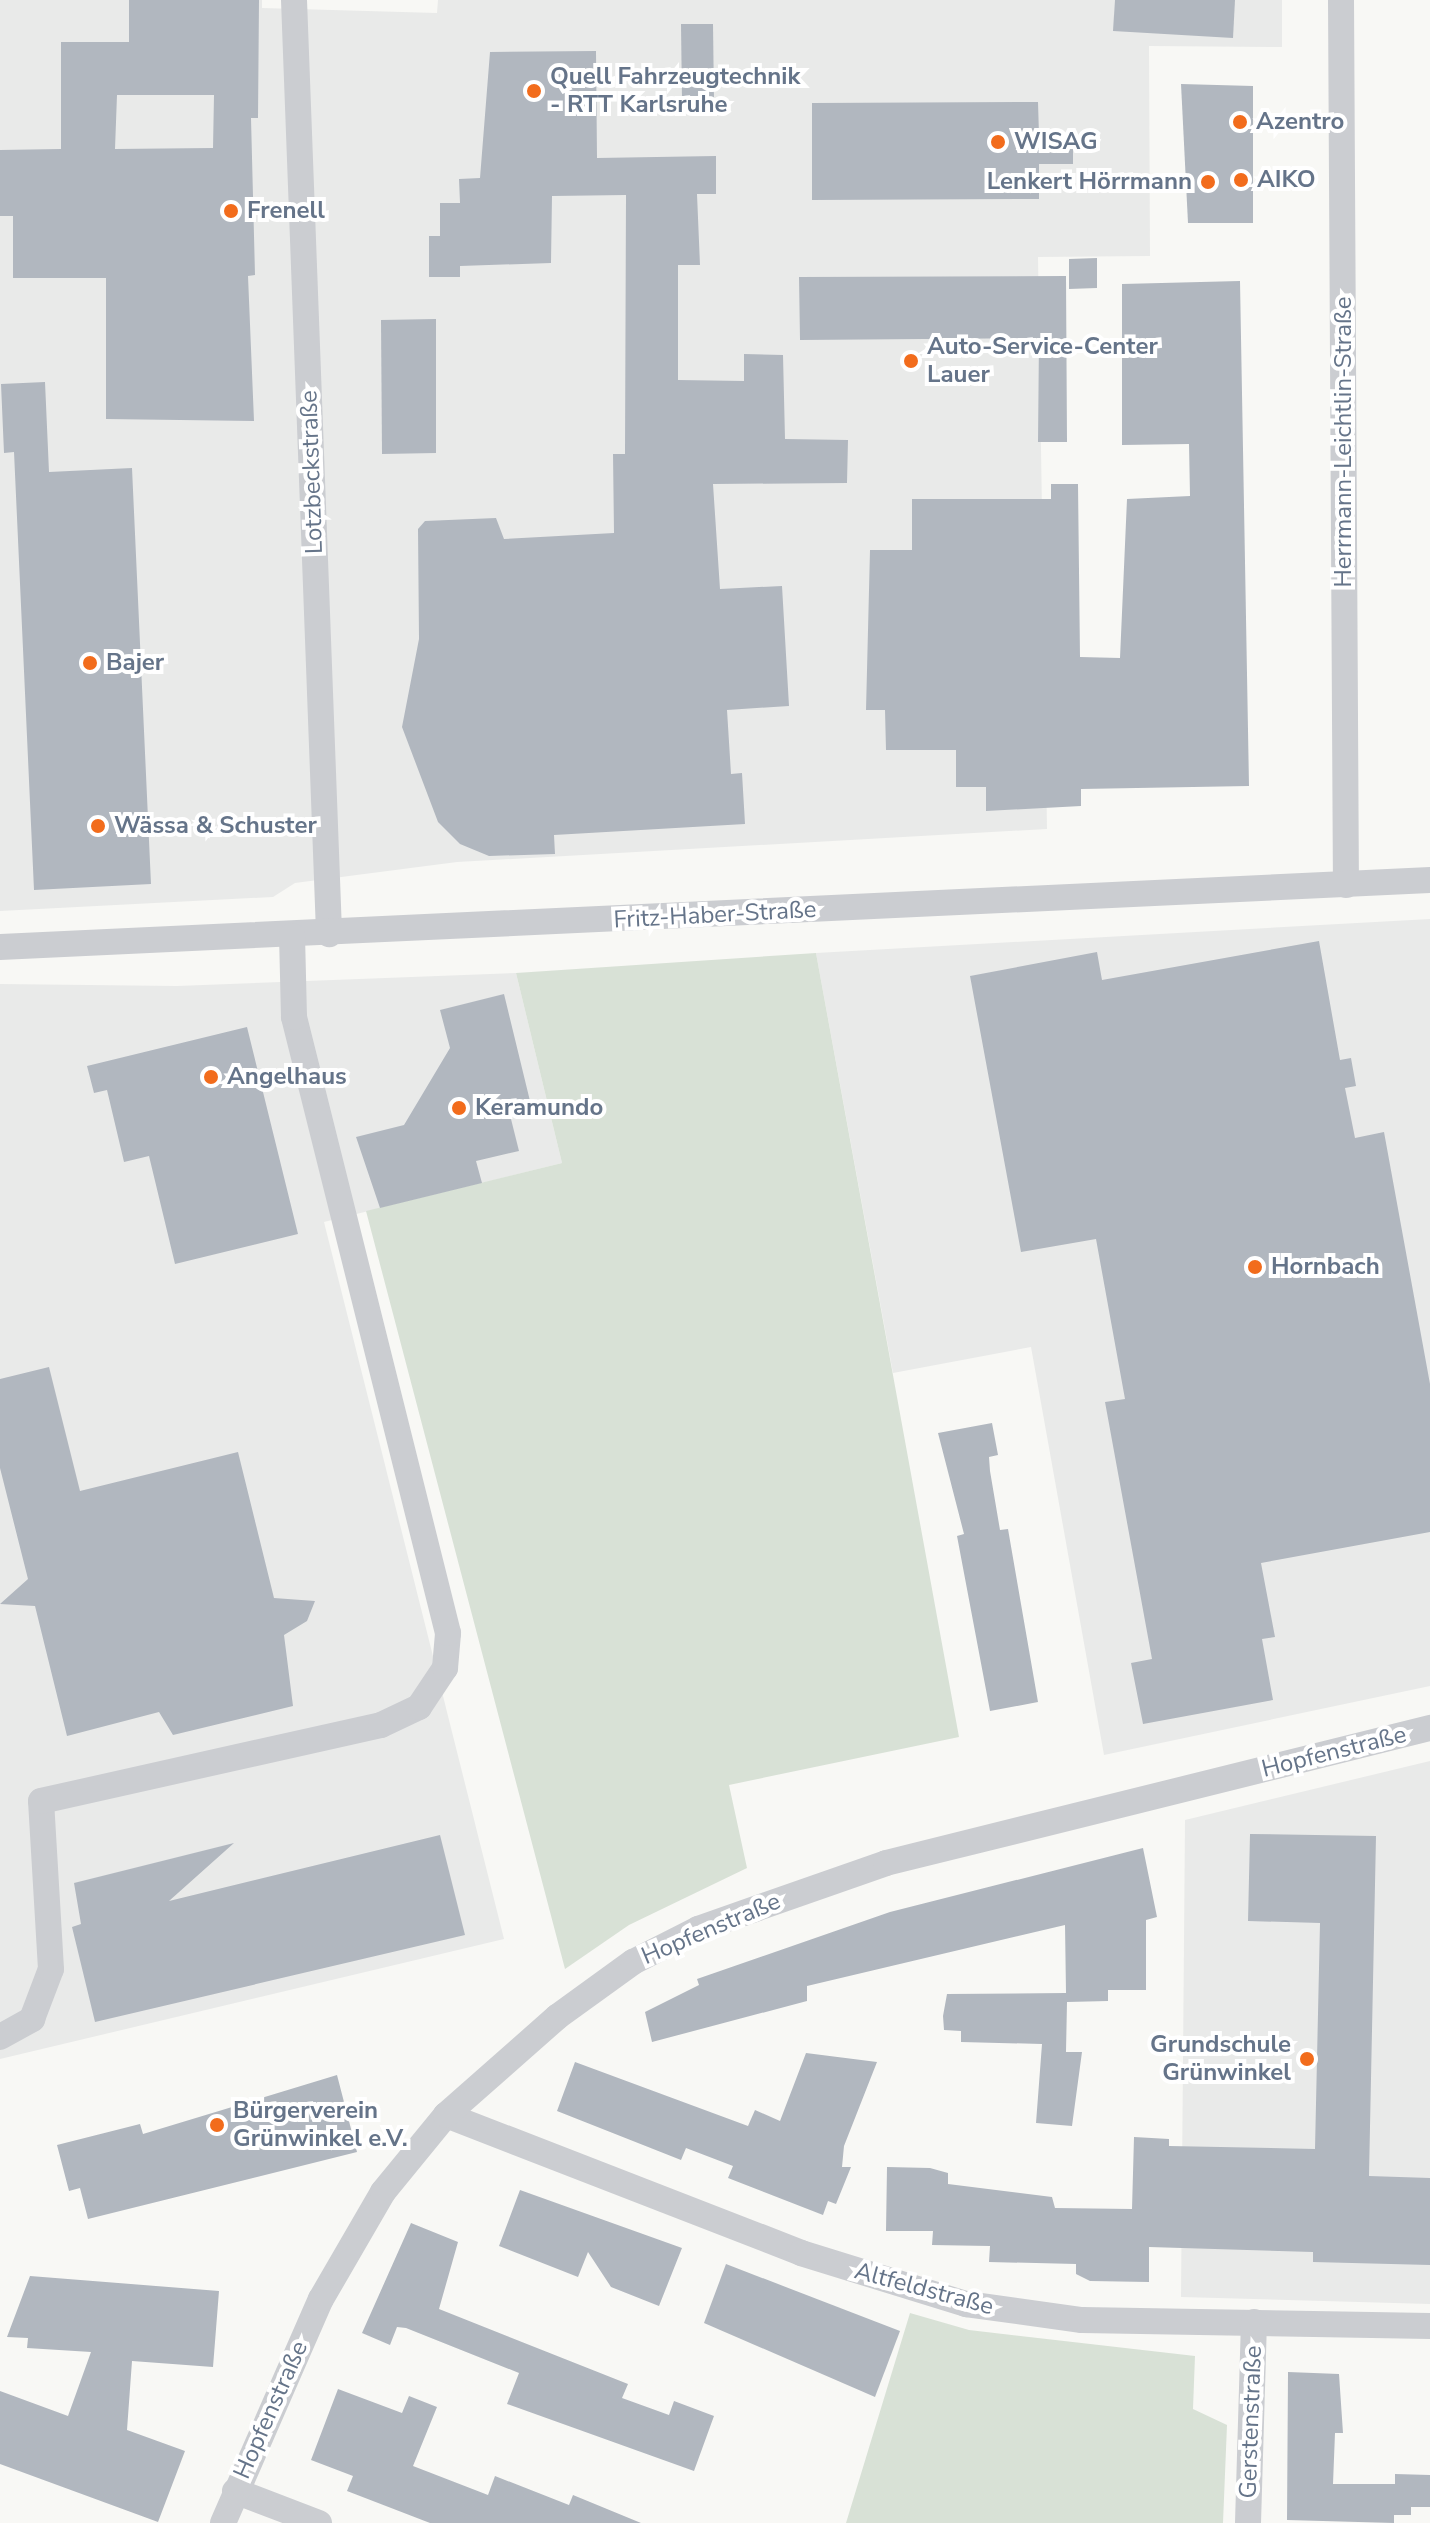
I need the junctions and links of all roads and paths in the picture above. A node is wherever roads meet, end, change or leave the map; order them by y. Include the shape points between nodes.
1 (1341, 0) edge
2 (296, 4) edge
3 (1430, 880) edge
4 (1346, 885) junction
5 (329, 934) junction
6 (292, 936) junction
7 (0, 947) edge
8 (1430, 1728) edge
9 (0, 2037) edge
10 (446, 2115) junction
11 (1254, 2322) junction
12 (1430, 2326) edge
13 (235, 2491) junction
14 (223, 2523) edge
15 (319, 2523) edge
16 (1248, 2523) edge

1 - 4 street, Herrmann-Leichtlin-Straße
2 - 5 street, Lotzbeckstraße
3 - 4 street, Fritz-Haber-Straße
4 - 5 street, Fritz-Haber-Straße
5 - 6 street, Fritz-Haber-Straße
6 - 7 street, Fritz-Haber-Straße
6 - 9 street via 294,1017 448,1633 445,1668 419,1707 381,1725 41,1801 51,1969 32,2019
8 - 10 street, Hopfenstraße via 886,1863 698,1929 592,1990
10 - 11 street, Altfeldstraße via 801,2253 966,2304 1082,2320
10 - 13 street, Hopfenstraße via 342,2257
11 - 12 street, Altfeldstraße
11 - 16 street, Gerstenstraße
13 - 14 street, Hopfenstraße
13 - 15 street

